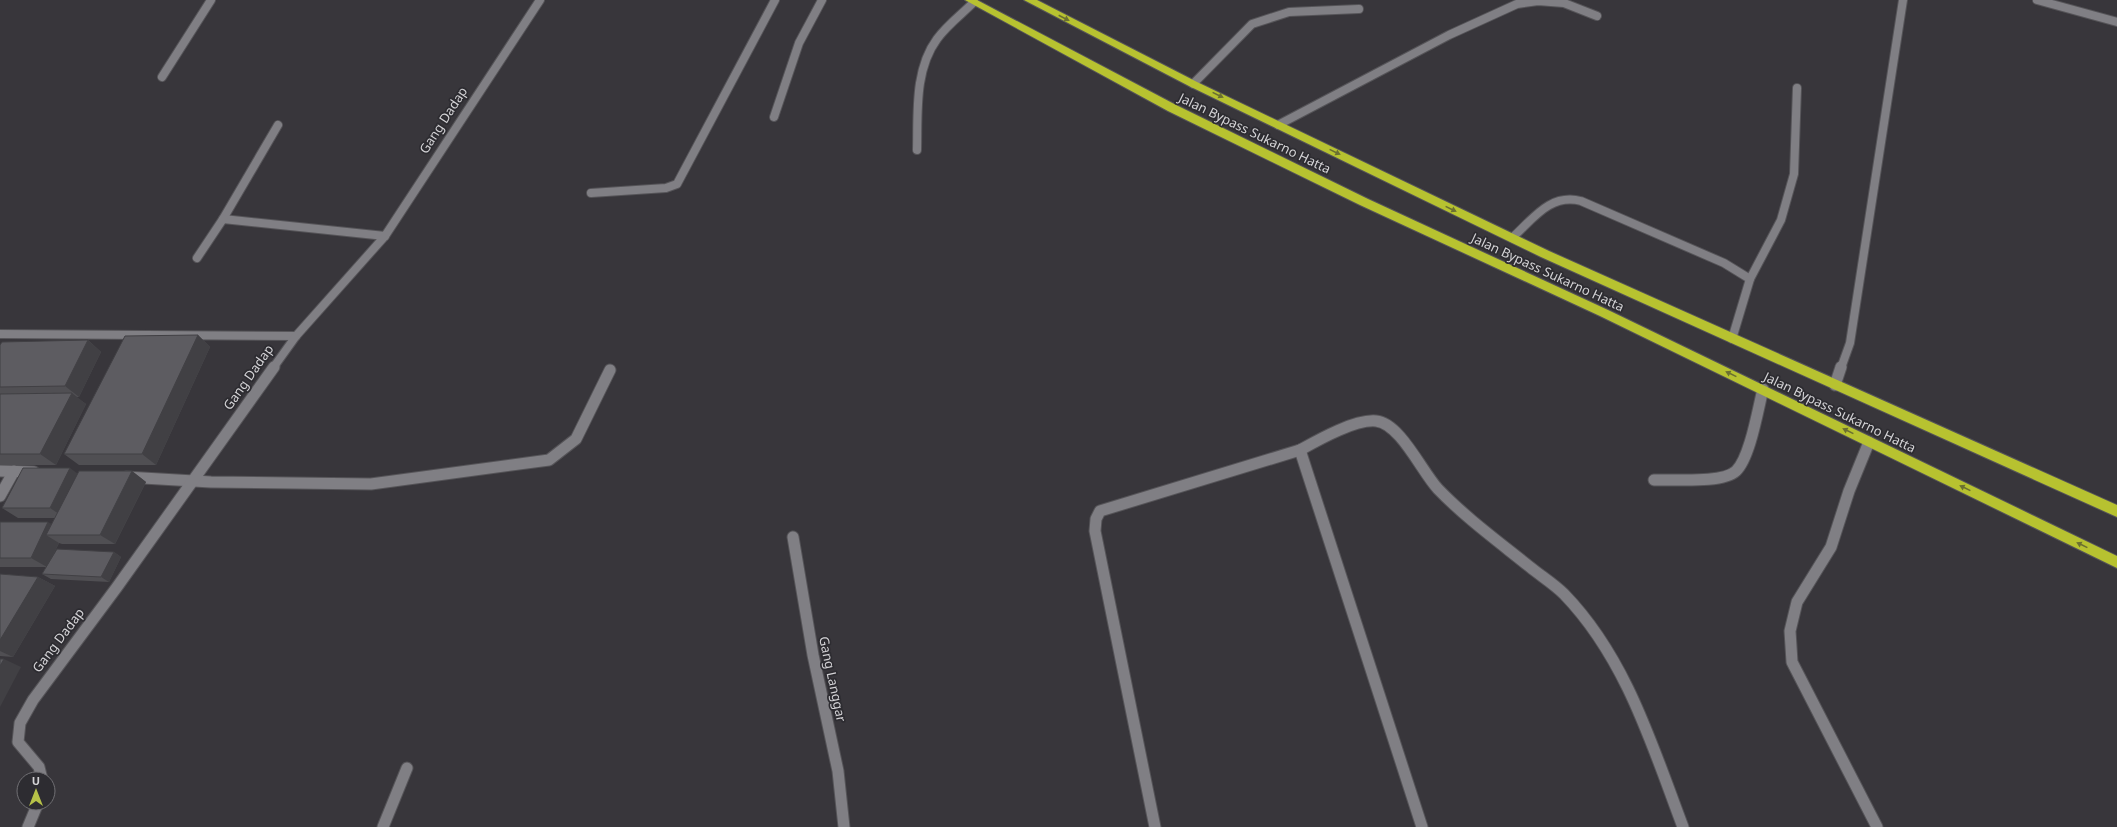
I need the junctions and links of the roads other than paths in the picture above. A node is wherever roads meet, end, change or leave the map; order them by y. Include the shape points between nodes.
1 (211, 0) edge
2 (540, 0) edge
3 (775, 0) edge
4 (822, 0) edge
5 (1029, 0) edge
6 (1903, 0) edge
7 (2038, 0) edge
8 (972, 1) edge
9 (1359, 9) dead end
10 (1597, 16) dead end
11 (2117, 22) edge
12 (162, 77) dead end
13 (1193, 84) junction
14 (1797, 88) dead end
15 (774, 117) dead end
16 (278, 125) dead end
17 (1278, 125) junction
18 (917, 150) dead end
19 (591, 193) dead end
20 (224, 219) junction
21 (385, 236) junction
22 (1512, 238) junction
23 (197, 258) dead end
24 (1750, 279) junction
25 (0, 334) edge
26 (296, 336) junction
27 (1732, 339) junction
28 (610, 370) dead end
29 (1835, 385) junction
30 (1763, 389) junction
31 (1869, 442) junction
32 (1300, 450) junction
33 (0, 471) edge
34 (14, 471) junction
35 (45, 473) edge
36 (116, 476) edge
37 (193, 480) junction
38 (1654, 480) dead end
39 (0, 496) edge
40 (2117, 511) edge
41 (794, 537) dead end
42 (2117, 562) edge
43 (407, 768) dead end
44 (40, 771) edge
45 (35, 811) edge
46 (28, 827) edge
47 (383, 827) edge
48 (844, 827) edge
49 (1155, 827) edge
50 (1422, 827) edge
51 (1683, 827) edge
52 (1877, 827) edge

1 - 12 street
2 - 21 street, Gang Dadap
3 - 19 street via 677,184 666,188
4 - 15 street via 799,43
5 -> 13 highway, Jalan Bypass Sukarno Hatta
6 - 29 street via 1850,343
7 - 11 street
8 - 18 street via 937,39 930,51 922,80
30 -> 8 highway, Jalan Bypass Sukarno Hatta via 1364,202 1172,108
9 - 13 street via 1289,12 1252,24
10 - 17 street via 1564,3 1538,1 1517,4 1449,35
13 -> 17 highway, Jalan Bypass Sukarno Hatta
14 - 24 street via 1794,174 1781,220
16 - 20 street
17 -> 22 highway, Jalan Bypass Sukarno Hatta
20 - 21 street
20 - 23 street
21 - 26 street, Gang Dadap
22 - 24 street via 1551,202 1570,198 1724,263
22 - 27 highway, Jalan Bypass Sukarno Hatta
24 - 27 street
25 - 26 street
26 - 37 street, Gang Dadap
27 - 29 highway, Jalan Bypass Sukarno Hatta
28 - 37 street via 576,439 550,460 371,484
29 - 40 highway, Jalan Bypass Sukarno Hatta
31 -> 30 highway, Jalan Bypass Sukarno Hatta
30 - 38 street via 1745,456 1736,472 1720,478
42 -> 31 highway, Jalan Bypass Sukarno Hatta
31 - 52 street via 1849,491 1831,547 1797,602 1790,631 1792,662
32 - 49 street via 1100,511 1096,515 1094,521 1098,544
32 - 50 street
32 - 51 street via 1350,426 1376,421 1392,427 1437,488 1468,518 1563,594 1598,634 1626,684
33 - 34 street
34 - 35 street
34 - 39 street
36 - 37 street
37 - 44 street, Gang Dadap via 33,700 20,723 18,742
41 - 48 street, Gang Langgar via 813,656 838,771
43 - 47 street
45 - 46 street

